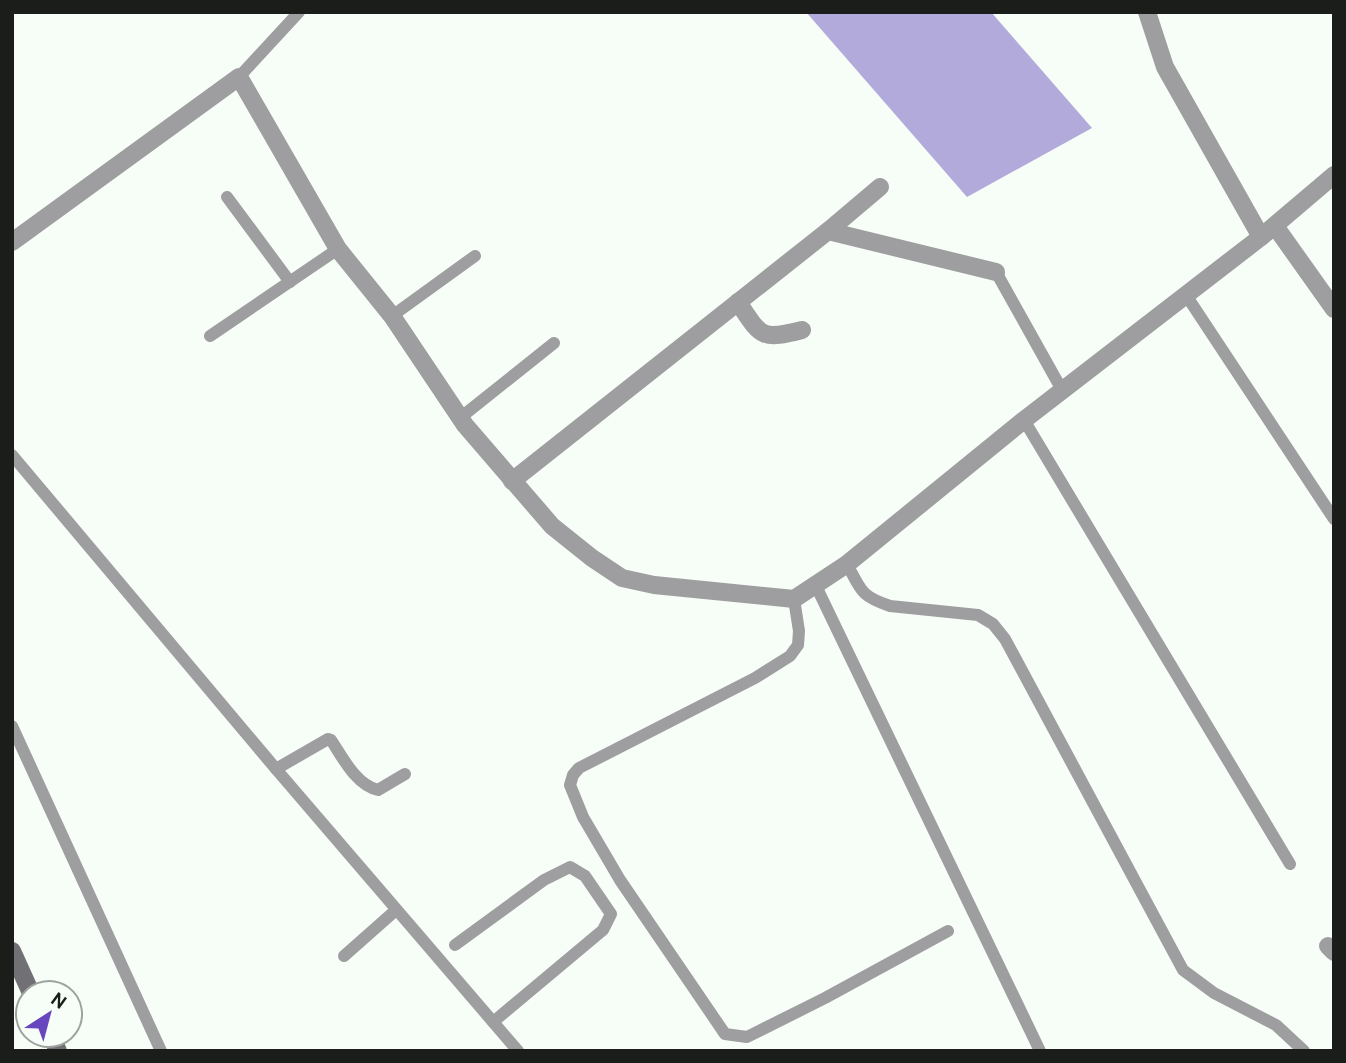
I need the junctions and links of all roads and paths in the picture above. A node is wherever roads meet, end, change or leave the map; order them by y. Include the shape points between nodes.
1 (299, 12) edge
2 (1147, 12) edge
3 (239, 78) junction
4 (1334, 175) edge
5 (880, 187) dead end
6 (227, 197) dead end
7 (828, 231) junction
8 (1268, 232) junction
9 (12, 242) edge
10 (338, 249) junction
11 (475, 256) dead end
12 (996, 272) joint
13 (290, 282) junction
14 (1186, 295) junction
15 (738, 302) junction
16 (1334, 309) edge
17 (392, 316) junction
18 (802, 330) dead end
19 (210, 336) dead end
20 (554, 343) dead end
21 (1062, 390) junction
22 (460, 418) junction
23 (1024, 420) junction
24 (12, 455) edge
25 (512, 481) junction
26 (1334, 519) edge
27 (847, 564) junction
28 (816, 586) junction
29 (794, 599) junction
30 (12, 726) edge
31 (276, 769) junction
32 (405, 775) dead end
33 (1290, 864) dead end
34 (396, 910) junction
35 (948, 931) dead end
36 (455, 945) dead end
37 (12, 951) edge
38 (344, 956) dead end
39 (25, 979) edge
40 (494, 1022) junction
41 (160, 1051) edge
42 (518, 1051) edge
43 (1040, 1051) edge
44 (1304, 1051) edge

1 - 3 lane
2 - 8 street via 1165,67
3 - 9 street
3 - 10 street
4 - 8 street
5 - 7 street
6 - 13 lane
7 - 12 street
7 - 15 street
8 - 14 street
8 - 16 street
10 - 13 lane
10 - 17 street
11 - 17 lane
12 - 21 lane
13 - 19 lane
14 - 21 street
14 - 26 lane
15 - 18 street via 758,331 768,336
15 - 25 street
17 - 22 street
20 - 22 lane
21 - 23 street
22 - 25 street
23 - 27 street
23 - 33 lane
24 - 31 lane
25 - 29 street via 552,526 622,578
27 - 28 street
27 - 44 lane via 865,597 890,606 978,615 993,624 1183,970 1214,993 1276,1025
28 - 29 street
28 - 43 lane
29 - 35 lane via 799,631 798,645 790,656 579,768 570,785 583,817 620,880 725,1034 747,1037
30 - 41 lane
31 - 32 lane via 328,739 361,783 371,789 378,790
31 - 34 lane
34 - 38 lane
34 - 40 lane
36 - 40 lane via 544,880 570,867 585,876 611,914 603,930
37 - 39 main road
40 - 42 lane

